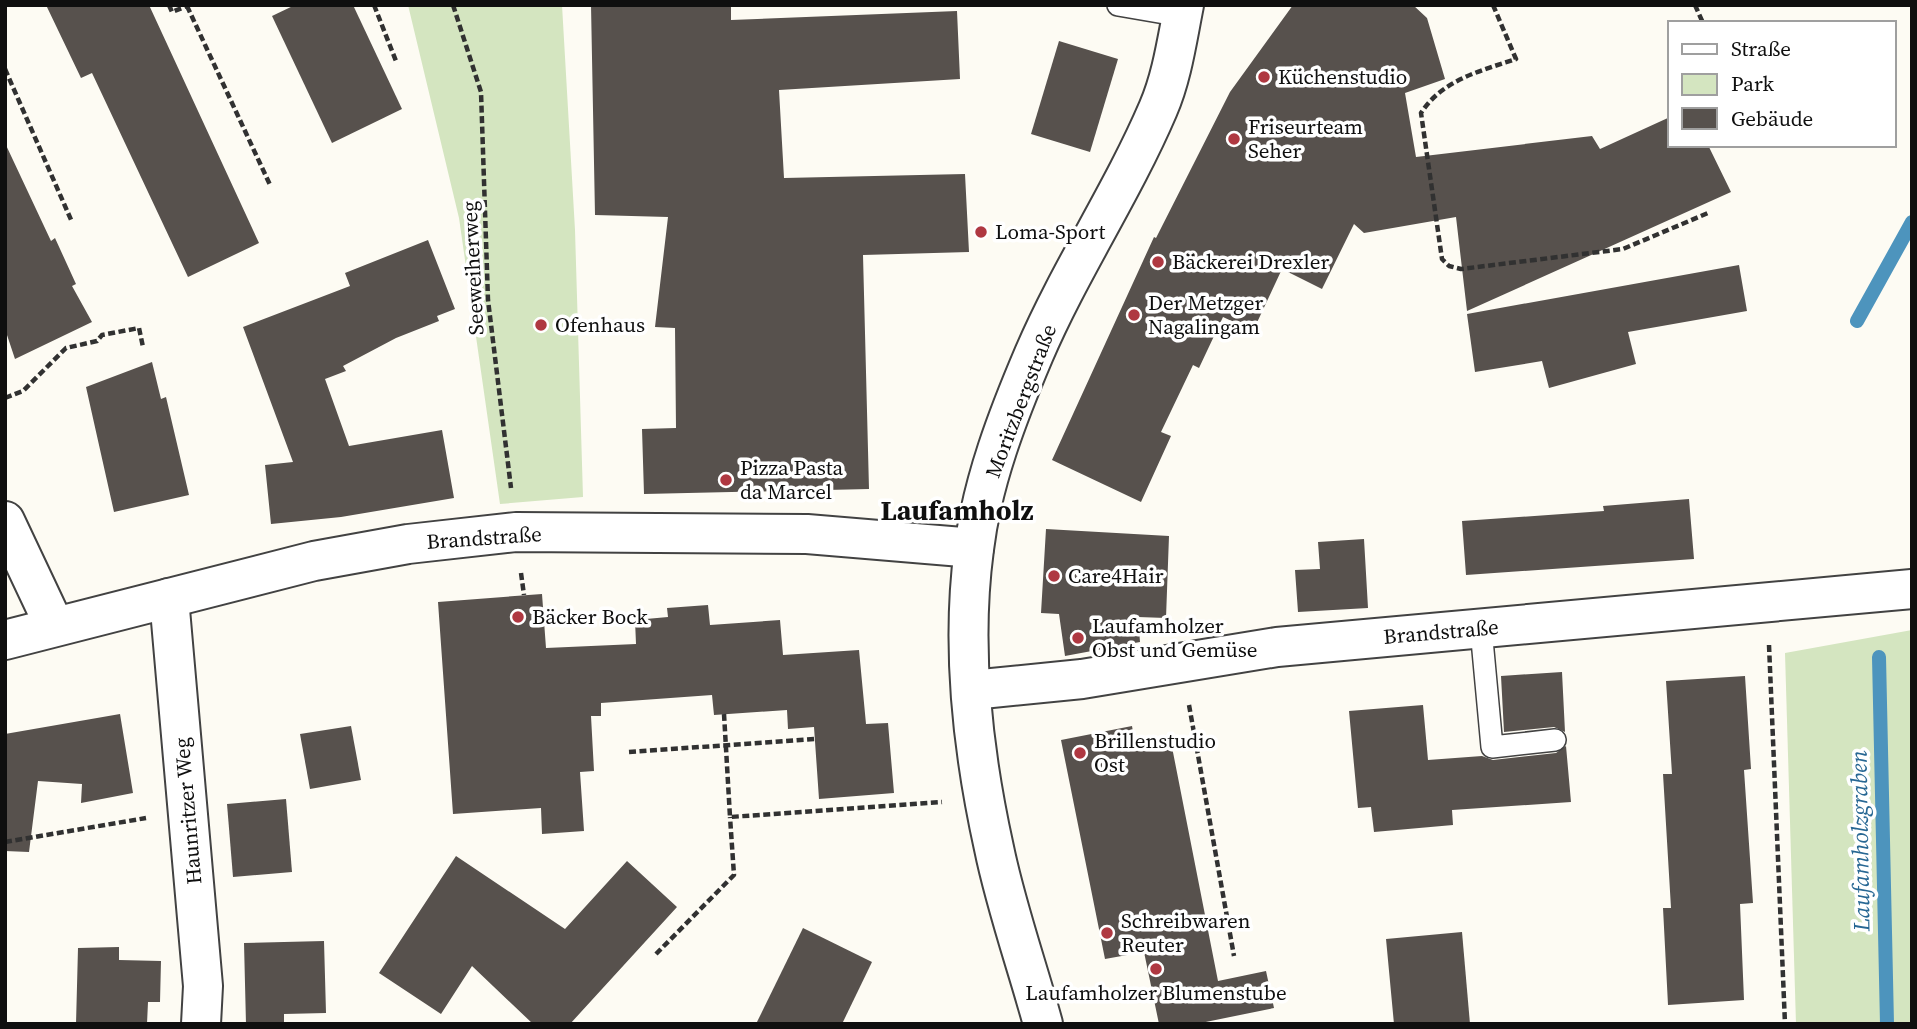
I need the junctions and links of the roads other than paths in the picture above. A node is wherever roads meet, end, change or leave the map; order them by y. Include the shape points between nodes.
1 (1118, 5) edge
2 (1183, 11) edge
3 (5, 522) edge
4 (974, 548) junction
5 (1912, 589) edge
6 (169, 598) junction
7 (54, 625) junction
8 (1481, 629) junction
9 (5, 640) edge
10 (972, 691) junction
11 (1555, 740) dead end
12 (201, 1024) edge
13 (1043, 1024) edge

1 - 2 lane
2 - 4 street, Moritzbergstraße via 1159,108 1030,365 997,452
3 - 7 street
4 - 6 street, Brandstraße via 807,534 516,533 408,544 314,561
4 - 10 street, Moritzbergstraße
5 - 8 street, Brandstraße
6 - 7 street, Brandstraße
6 - 12 street, Haunritzer Weg via 203,986
7 - 9 street, Brandstraße
8 - 10 street, Brandstraße via 1277,647 1082,679
8 - 11 lane via 1492,747
10 - 13 street, Moritzbergstraße via 994,849

